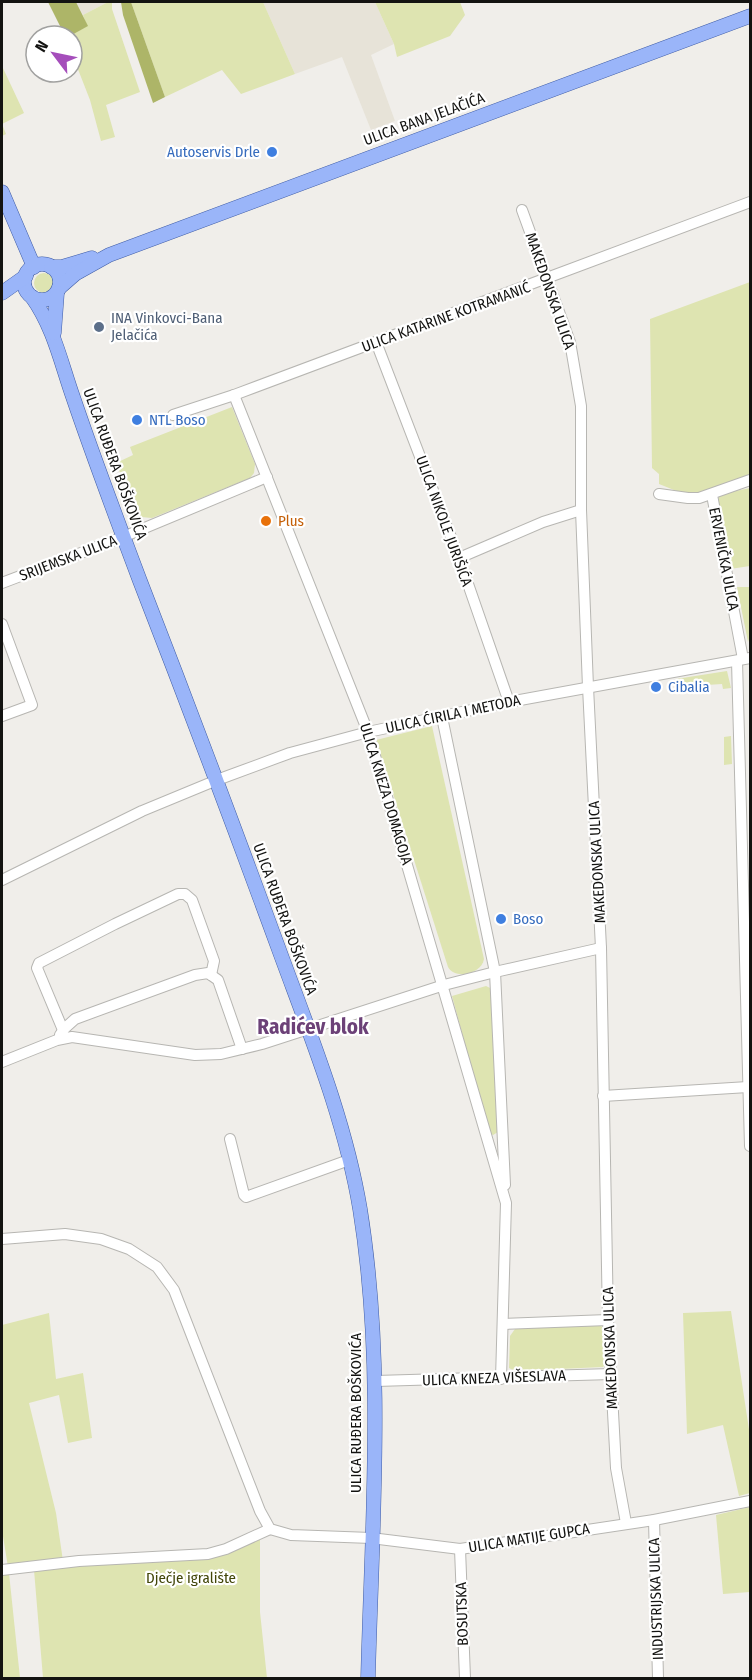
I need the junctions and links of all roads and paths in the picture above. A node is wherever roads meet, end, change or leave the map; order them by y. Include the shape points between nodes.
1 (750, 16) edge
2 (2, 192) edge
3 (750, 202) edge
4 (522, 210) dead end
5 (109, 255) junction
6 (51, 267) junction
7 (30, 271) junction
8 (548, 279) junction
9 (58, 290) junction
10 (2, 295) edge
11 (30, 295) junction
12 (54, 338) junction
13 (376, 342) junction
14 (234, 395) junction
15 (173, 415) dead end
16 (267, 477) junction
17 (750, 480) edge
18 (659, 494) dead end
19 (712, 495) junction
20 (581, 510) junction
21 (123, 537) junction
22 (459, 558) junction
23 (2, 583) edge
24 (2, 624) edge
25 (743, 659) edge
26 (588, 687) junction
27 (508, 702) junction
28 (2, 716) edge
29 (442, 717) junction
30 (369, 732) junction
31 (217, 780) junction
32 (2, 880) edge
33 (601, 948) junction
34 (495, 972) junction
35 (211, 975) junction
36 (444, 986) junction
37 (308, 1029) junction
38 (63, 1030) junction
39 (57, 1040) junction
40 (242, 1049) junction
41 (2, 1062) edge
42 (750, 1073) edge
43 (748, 1087) junction
44 (603, 1096) junction
45 (230, 1139) dead end
46 (750, 1146) edge
47 (349, 1160) junction
48 (506, 1203) junction
49 (2, 1239) edge
50 (608, 1320) junction
51 (503, 1324) junction
52 (612, 1374) junction
53 (501, 1378) junction
54 (376, 1381) junction
55 (750, 1501) edge
56 (654, 1520) junction
57 (626, 1523) junction
58 (270, 1529) junction
59 (371, 1538) junction
60 (460, 1549) junction
61 (2, 1570) edge
62 (368, 1678) edge
63 (465, 1678) edge
64 (658, 1678) edge

1 - 5 main road, ULICA BANA JELAČIĆA
2 - 7 main road
3 - 8 street, ULICA KATARINE KOTRAMANIĆ
4 - 8 street, MAKEDONSKA ULICA
5 - 6 main road, ULICA BANA JELAČIĆA
5 - 9 main road, ULICA BANA JELAČIĆA via 75,274
6 - 7 main road, ULICA BANA JELAČIĆA via 40,265
6 - 9 main road via 59,276
7 - 10 main road, ULICA BANA JELAČIĆA
7 - 11 main road via 25,288
8 - 13 street, ULICA KATARINE KOTRAMANIĆ
8 - 20 street, MAKEDONSKA ULICA via 570,342 581,406
9 - 11 main road, ULICA BANA JELAČIĆA via 53,297 43,300
9 - 12 main road, ULICA RUĐERA BOŠKOVIĆA
10 - 11 main road, ULICA BANA JELAČIĆA
11 - 12 main road, ULICA RUĐERA BOŠKOVIĆA
12 - 21 main road, ULICA RUĐERA BOŠKOVIĆA
13 - 14 street, ULICA KATARINE KOTRAMANIĆ
13 - 22 street, ULICA NIKOLE JURIŠIĆA
14 - 15 street, ULICA KATARINE KOTRAMANIĆ
14 - 16 street, ULICA KNEZA DOMAGOJA
16 - 21 street, SRIJEMSKA ULICA
16 - 30 street, ULICA KNEZA DOMAGOJA
17 - 19 street
18 - 19 street via 688,498
19 - 25 street, ERVENIČKA ULICA
20 - 22 street
20 - 26 street, MAKEDONSKA ULICA
21 - 23 street, SRIJEMSKA ULICA
21 - 31 main road, ULICA RUĐERA BOŠKOVIĆA
22 - 27 street, ULICA NIKOLE JURIŠIĆA
24 - 28 street via 32,705
25 - 26 street, ULICA ĆIRILA I METODA
25 - 42 street, ERVENIČKA ULICA
26 - 27 street, ULICA ĆIRILA I METODA
26 - 33 street, MAKEDONSKA ULICA
27 - 29 street, ULICA ĆIRILA I METODA
29 - 30 street, ULICA ĆIRILA I METODA
29 - 34 street, ULICA KNEZA DOMAGOJA
30 - 31 street, ULICA ĆIRILA I METODA via 290,753
30 - 36 street, ULICA KNEZA DOMAGOJA
31 - 32 street, ULICA ĆIRILA I METODA via 142,811
31 - 37 main road, ULICA RUĐERA BOŠKOVIĆA
33 - 34 street
33 - 44 street, MAKEDONSKA ULICA
34 - 36 street
34 - 48 street, ULICA KNEZA DOMAGOJA
35 - 38 street via 195,975 75,1019
35 - 38 street via 214,961 192,900 178,894 39,963 37,968
35 - 40 street via 218,980
36 - 37 street
36 - 48 street, ULICA KNEZA DOMAGOJA
37 - 40 street
37 - 47 main road, ULICA RUĐERA BOŠKOVIĆA
38 - 39 street
39 - 40 street via 80,1037 207,1055
39 - 41 street
42 - 43 street, ERVENIČKA ULICA
43 - 44 street
43 - 46 street, ERVENIČKA ULICA
44 - 50 street, MAKEDONSKA ULICA
45 - 47 street via 246,1197
47 - 54 main road, ULICA RUĐERA BOŠKOVIĆA via 371,1291
48 - 51 street, ULICA KNEZA DOMAGOJA
49 - 58 street via 65,1234 102,1239 129,1249 157,1267 174,1290
50 - 51 street
50 - 52 street, MAKEDONSKA ULICA
51 - 53 street, ULICA KNEZA DOMAGOJA
52 - 53 street, ULICA KNEZA VIŠESLAVA
52 - 57 street, MAKEDONSKA ULICA via 616,1468
53 - 54 street, ULICA KNEZA VIŠESLAVA
54 - 59 main road, ULICA RUĐERA BOŠKOVIĆA
55 - 56 street, ULICA MATIJE GUPCA
56 - 57 street, ULICA MATIJE GUPCA
56 - 64 street, INDUSTRIJSKA ULICA
57 - 60 street, ULICA MATIJE GUPCA
58 - 59 street, ULICA MATIJE GUPCA via 291,1536
58 - 61 street via 208,1554 79,1561
59 - 60 street, ULICA MATIJE GUPCA
59 - 62 main road, ULICA RUĐERA BOŠKOVIĆA
60 - 63 street, BOSUTSKA

